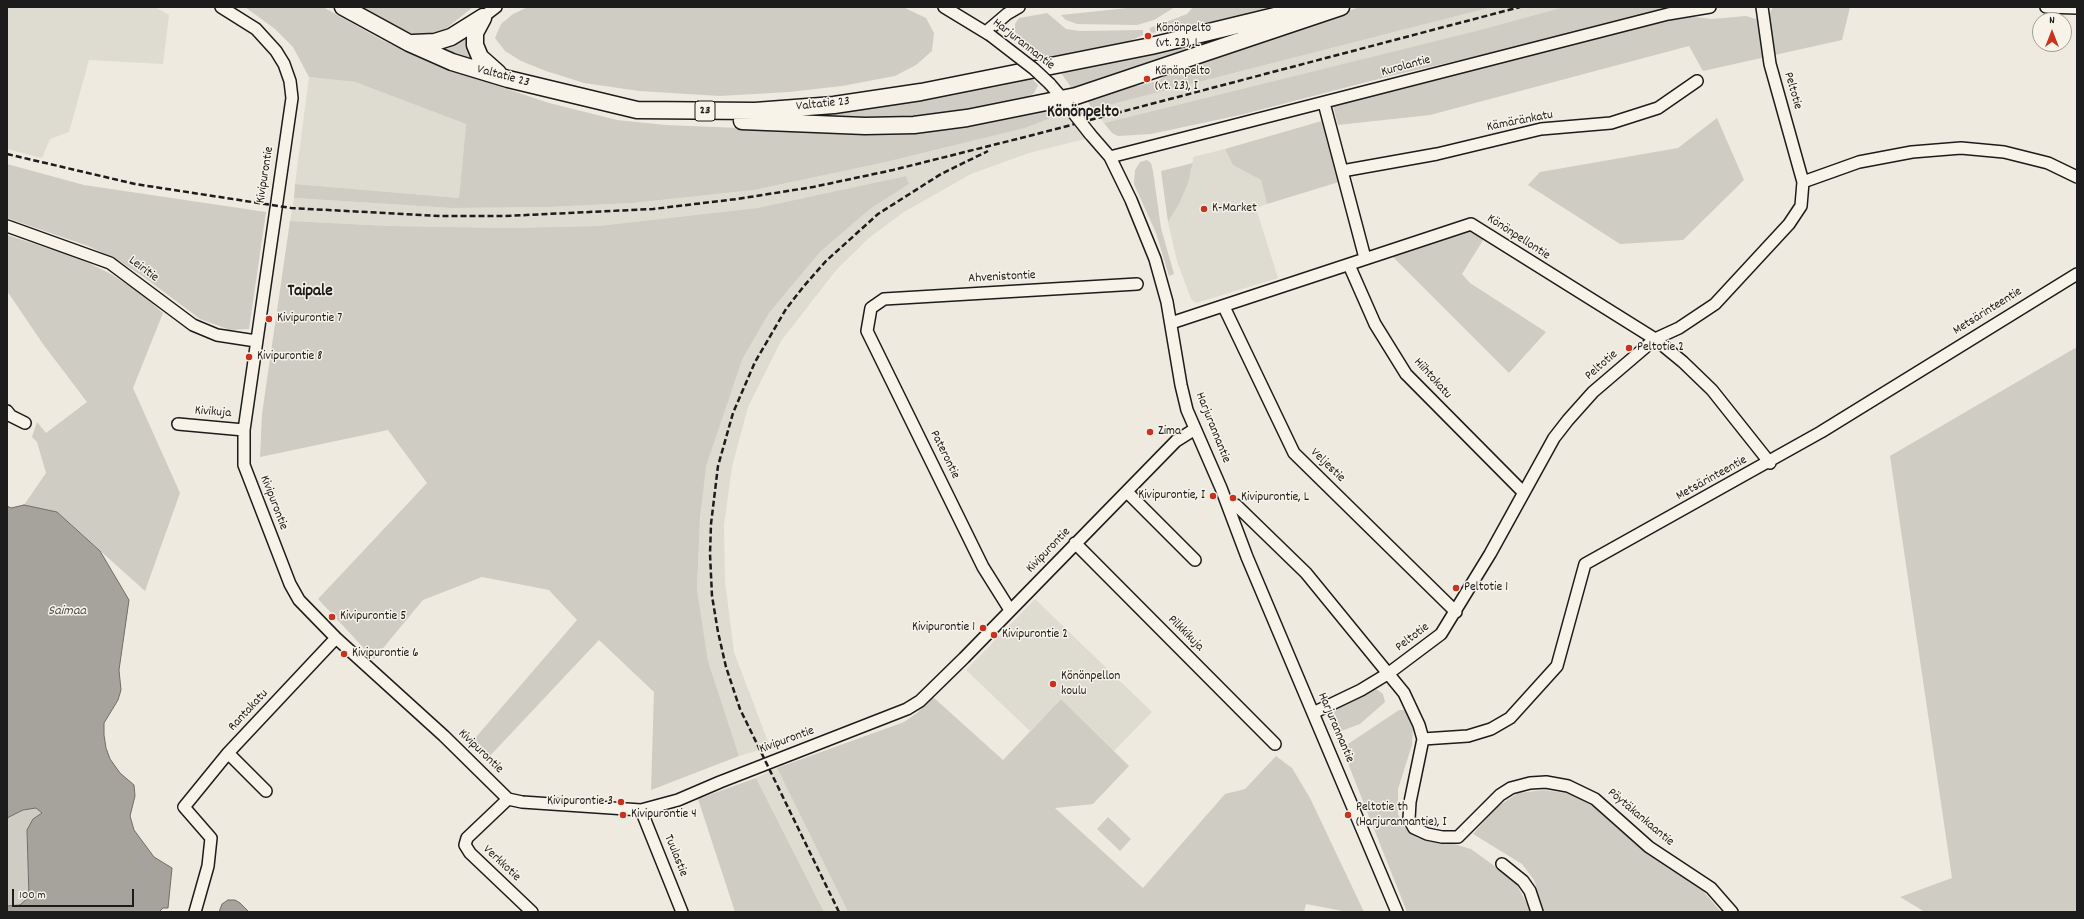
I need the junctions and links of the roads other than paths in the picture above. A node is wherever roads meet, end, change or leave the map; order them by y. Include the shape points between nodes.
1 (221, 7) edge
2 (344, 7) edge
3 (496, 7) edge
4 (944, 7) edge
5 (1019, 7) edge
6 (1312, 7) edge
7 (1341, 7) edge
8 (1710, 7) edge
9 (1762, 7) edge
10 (2046, 7) edge
11 (2077, 8) edge
12 (483, 17) junction
13 (988, 34) junction
14 (409, 43) junction
15 (508, 79) junction
16 (1697, 81) dead end
17 (1066, 102) junction
18 (1324, 103) junction
19 (637, 110) junction
20 (1110, 157) junction
21 (1342, 171) junction
22 (2077, 177) edge
23 (1803, 182) junction
24 (7, 226) edge
25 (1364, 258) junction
26 (1349, 265) junction
27 (2077, 274) edge
28 (1137, 284) dead end
29 (1224, 307) junction
30 (872, 308) joint
31 (1171, 323) junction
32 (1655, 339) junction
33 (256, 341) junction
34 (7, 411) edge
35 (25, 423) dead end
36 (178, 424) dead end
37 (1195, 429) junction
38 (244, 430) junction
39 (1770, 463) junction
40 (1127, 492) junction
41 (1524, 492) junction
42 (1228, 506) junction
43 (1075, 543) junction
44 (1194, 560) dead end
45 (1010, 610) junction
46 (1456, 612) junction
47 (336, 638) junction
48 (1389, 673) junction
49 (1313, 713) junction
50 (1422, 739) junction
51 (1275, 744) dead end
52 (228, 754) junction
53 (266, 791) dead end
54 (508, 799) junction
55 (641, 810) junction
56 (1502, 864) dead end
57 (195, 912) edge
58 (532, 912) edge
59 (682, 912) edge
60 (1396, 912) edge
61 (1537, 912) edge
62 (1732, 912) edge

1 - 33 street, Kivipurontie via 256,29 276,51 290,81 292,98
2 - 14 highway, Valtatie 23 / 23
3 - 12 street
4 - 13 street, Harjurannantie
5 - 13 street via 1007,14
6 - 19 highway, Valtatie 23 / 23 via 1151,46 921,92 834,106 754,112
7 - 17 highway
8 - 18 street, Kurolantie via 1668,14
9 - 23 street, Peltotie via 1770,64
10 - 11 street
12 - 14 highway via 451,37 435,42
12 - 15 highway via 475,33 475,45 480,57
13 - 17 street, Harjurannantie, bridge via 1034,69
14 - 15 highway, Valtatie 23 / 23 via 452,62
15 - 19 highway, Valtatie 23 / 23
16 - 21 street, Kämäränkatu via 1658,108 1611,123 1541,129 1437,154
17 - 19 highway via 914,125 865,126 708,120
17 - 20 street, Harjurannantie, bridge
18 - 20 street, Kurolantie
18 - 21 street
20 - 31 street, Harjurannantie via 1155,259
21 - 25 street
22 - 23 street via 2048,163 2004,152 1961,148 1912,152 1859,162
23 - 32 street, Peltotie via 1801,206 1789,224 1715,304 1679,328
24 - 33 street, Leiritie via 110,263 194,325 217,335
25 - 26 street, Könönpellontie
25 - 32 street, Könönpellontie via 1471,224
26 - 29 street, Könönpellontie
26 - 41 street, Hiihtokatu via 1375,324 1406,374
27 - 39 street, Metsärinteentie
28 - 30 street, Ahvenistontie via 884,299
29 - 31 street, Könönpellontie
29 - 46 street, Veljestie via 1294,452
30 - 45 street, Paterontie via 868,331 983,567
31 - 37 street, Harjurannantie via 1181,385
32 - 39 street, Könönpellontie via 1712,390
32 - 41 street, Peltotie via 1593,392 1568,420 1554,438
33 - 38 street, Kivipurontie
34 - 35 street
36 - 38 street, Kivikuja
37 - 40 street, Kivipurontie via 1176,441
37 - 42 street, Harjurannantie
38 - 47 street, Kivipurontie via 244,465 290,584 299,600
39 - 50 street, Metsärinteentie via 1585,564 1557,666 1510,718 1468,736
40 - 43 street, Kivipurontie
40 - 44 street
41 - 46 street, Peltotie
42 - 48 street, Pöytäkankaantie via 1236,505 1306,573
42 - 49 street, Harjurannantie
43 - 45 street, Kivipurontie
43 - 51 street, Pilkkikuja
45 - 55 street, Kivipurontie via 920,700 907,709 678,800
46 - 48 street, Peltotie via 1442,634
47 - 52 street, Rantakatu
47 - 54 street, Kivipurontie via 444,736
48 - 49 street, Peltotie via 1361,690
48 - 50 street, Pöytäkankaantie via 1409,703
49 - 60 street, Harjurannantie
50 - 62 street, Pöytäkankaantie via 1410,802 1409,819 1414,828 1427,834 1458,837 1500,795 1511,788 1546,782 1568,786 1595,799 1649,847 1710,888
52 - 53 street
52 - 57 street, Rantakatu via 184,807 210,838 208,866
54 - 55 street, Kivipurontie
54 - 58 street, Verkkotie via 467,838 465,845 470,853
55 - 59 street, Tuulastie
56 - 61 street via 1524,881 1530,890

